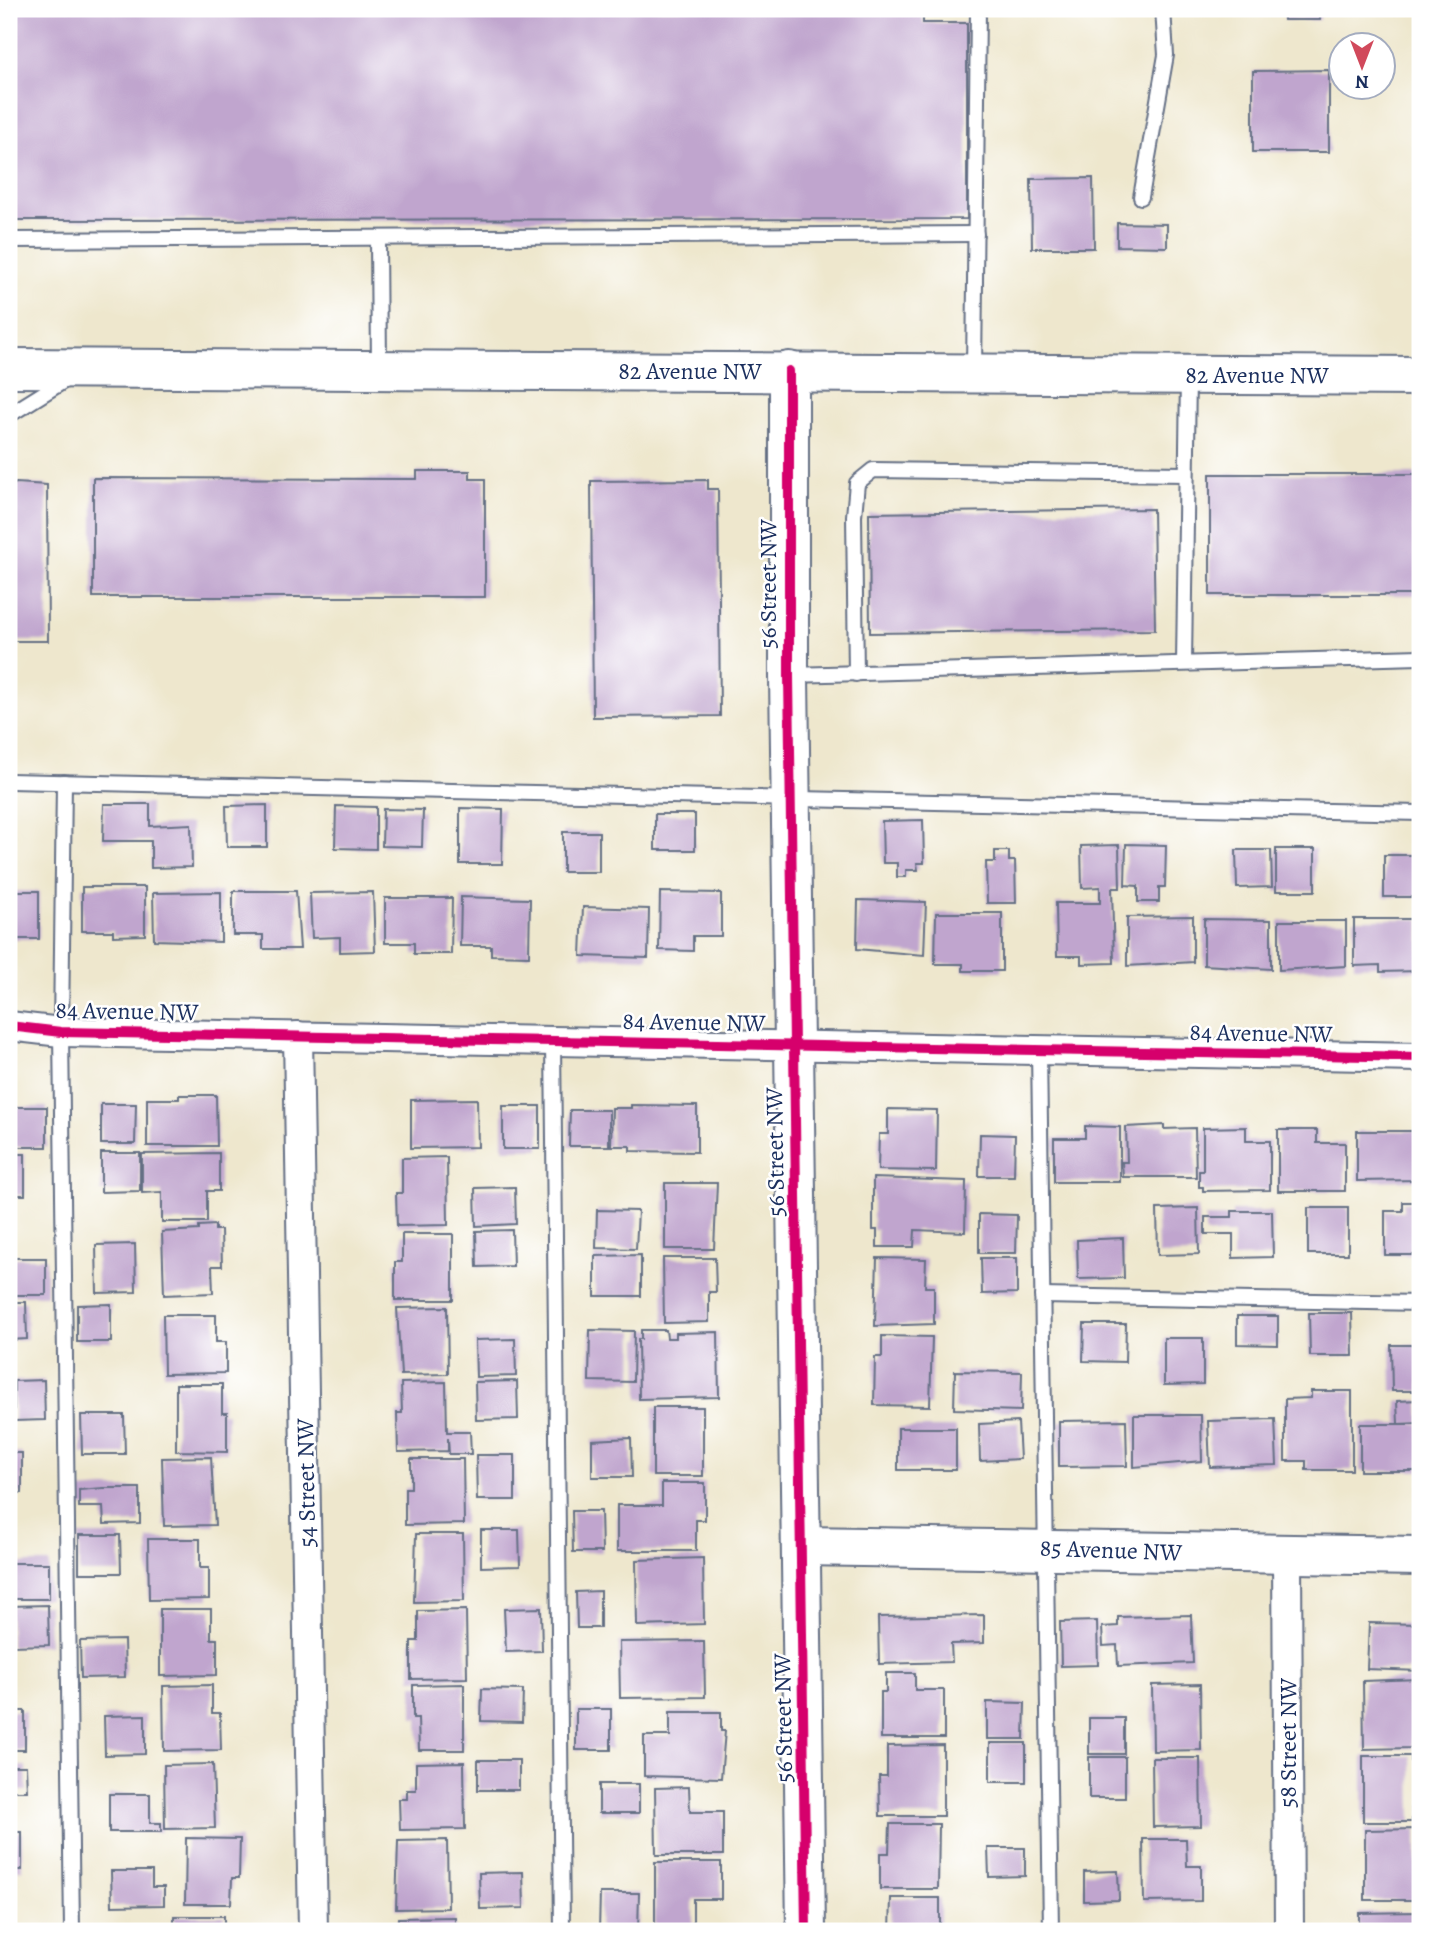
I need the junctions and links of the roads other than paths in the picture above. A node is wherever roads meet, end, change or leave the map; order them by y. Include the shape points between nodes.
1 (978, 9) edge
2 (1163, 9) edge
3 (1141, 197) dead end
4 (976, 234) junction
5 (378, 238) junction
6 (9, 240) edge
7 (9, 368) edge
8 (86, 368) junction
9 (379, 369) junction
10 (789, 371) junction
11 (974, 373) junction
12 (1188, 374) junction
13 (1420, 376) edge
14 (9, 415) edge
15 (1186, 474) junction
16 (1420, 657) edge
17 (1184, 663) junction
18 (856, 674) junction
19 (789, 676) junction
20 (9, 781) edge
21 (64, 782) junction
22 (791, 800) junction
23 (1420, 813) edge
24 (9, 1026) edge
25 (61, 1032) junction
26 (298, 1036) junction
27 (553, 1041) junction
28 (794, 1045) junction
29 (1038, 1050) junction
30 (1420, 1057) edge
31 (1042, 1296) junction
32 (1420, 1303) edge
33 (802, 1546) junction
34 (1044, 1547) junction
35 (1287, 1555) junction
36 (1420, 1556) edge
37 (72, 1931) edge
38 (313, 1931) edge
39 (562, 1931) edge
40 (806, 1931) edge
41 (1051, 1931) edge
42 (1289, 1931) edge

1 - 4 lane
2 - 3 lane via 1166,55
4 - 5 lane
4 - 11 lane
5 - 6 lane
5 - 9 lane
7 - 8 street, 82 Avenue NW
8 - 9 street, 82 Avenue NW
8 - 14 lane
9 - 10 street, 82 Avenue NW
10 - 11 street, 82 Avenue NW
10 - 19 street, 56 Street NW
11 - 12 street, 82 Avenue NW
12 - 13 street, 82 Avenue NW
12 - 15 lane
15 - 17 lane
15 - 18 lane via 873,470 857,483 854,516
16 - 17 lane
17 - 18 lane
18 - 19 lane
19 - 22 street, 56 Street NW
20 - 21 lane
21 - 22 lane
21 - 25 lane
22 - 23 lane
22 - 28 street, 56 Street NW
24 - 25 street, 84 Avenue NW
25 - 26 street, 84 Avenue NW
25 - 37 lane
26 - 27 street, 84 Avenue NW
26 - 38 street, 54 Street NW
27 - 28 street, 84 Avenue NW
27 - 39 lane
28 - 29 street, 84 Avenue NW
28 - 33 street, 56 Street NW
29 - 30 street, 84 Avenue NW
29 - 31 lane
31 - 32 lane
31 - 34 lane
33 - 34 street, 85 Avenue NW
33 - 40 street, 56 Street NW
34 - 35 street, 85 Avenue NW
34 - 41 lane
35 - 36 street, 85 Avenue NW
35 - 42 street, 58 Street NW

